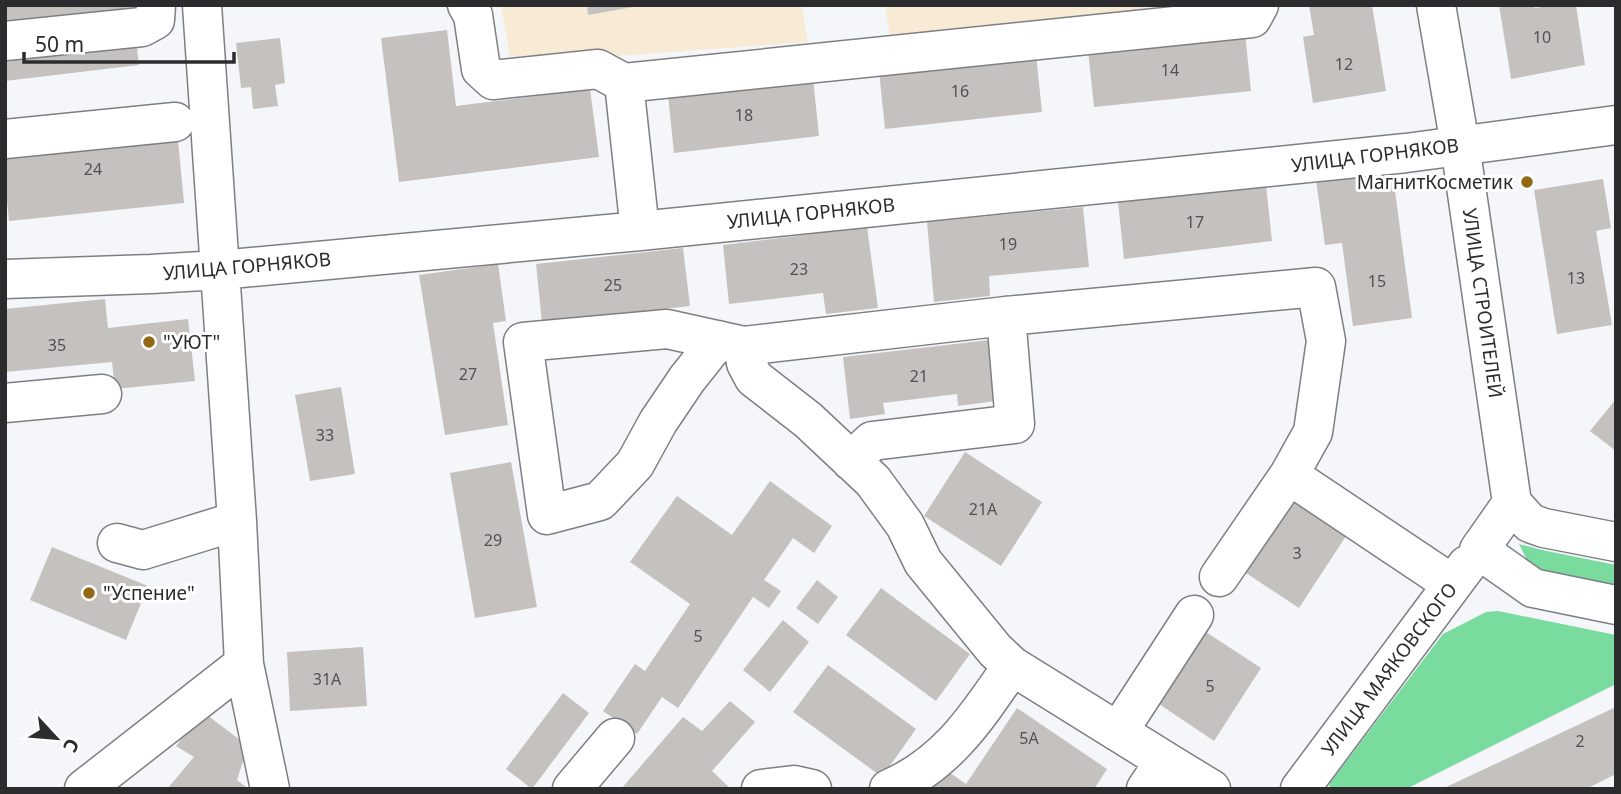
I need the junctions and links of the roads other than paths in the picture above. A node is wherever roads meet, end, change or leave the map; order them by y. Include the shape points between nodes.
1 (156, 5) edge
2 (202, 5) edge
3 (467, 5) edge
4 (1259, 5) edge
5 (1436, 5) edge
6 (5, 41) edge
7 (624, 83) junction
8 (175, 122) dead end
9 (1616, 125) edge
10 (5, 139) edge
11 (1460, 145) junction
12 (640, 231) junction
13 (220, 270) junction
14 (5, 279) edge
15 (1006, 316) junction
16 (731, 343) junction
17 (102, 394) dead end
18 (5, 403) edge
19 (851, 461) junction
20 (1289, 475) junction
21 (1512, 503) junction
22 (237, 520) junction
23 (117, 542) dead end
24 (1616, 542) edge
25 (1479, 550) junction
26 (1219, 577) dead end
27 (1452, 584) junction
28 (1616, 606) edge
29 (1194, 615) dead end
30 (244, 664) junction
31 (1012, 666) junction
32 (1118, 732) junction
33 (615, 737) dead end
34 (1155, 775) edge
35 (85, 789) edge
36 (270, 789) edge
37 (572, 789) edge
38 (761, 789) edge
39 (812, 789) edge
40 (889, 789) edge
41 (1211, 789) edge
42 (1300, 789) edge

1 - 6 street via 155,20 142,27
2 - 13 street
3 - 7 street via 473,15 481,69 493,79 598,69
4 - 7 street via 1252,18
5 - 11 street, УЛИЦА СТРОИТЕЛЕЙ
7 - 12 street
8 - 10 street
9 - 11 street, УЛИЦА ГОРНЯКОВ
11 - 12 street, УЛИЦА ГОРНЯКОВ
11 - 21 street, УЛИЦА СТРОИТЕЛЕЙ
12 - 13 street, УЛИЦА ГОРНЯКОВ
13 - 14 street, УЛИЦА ГОРНЯКОВ
13 - 22 street
15 - 16 street
15 - 19 street via 1015,424 872,441
15 - 20 street via 1316,287 1326,341 1313,432
16 - 16 street via 667,329 523,342 547,515 600,501 635,464 680,390
16 - 19 street via 754,378
17 - 18 street
19 - 31 street via 891,505 923,562
20 - 26 street
20 - 27 street
21 - 24 street via 1530,523
21 - 25 street
22 - 23 street via 143,550
22 - 30 street
25 - 27 street, УЛИЦА МАЯКОВСКОГО
25 - 28 street via 1533,588
27 - 42 street, УЛИЦА МАЯКОВСКОГО
29 - 32 street
30 - 35 street
30 - 36 street
31 - 32 street
31 - 40 street via 961,737 907,781
32 - 34 street
33 - 37 street
34 - 41 street
38 - 39 street via 794,785

